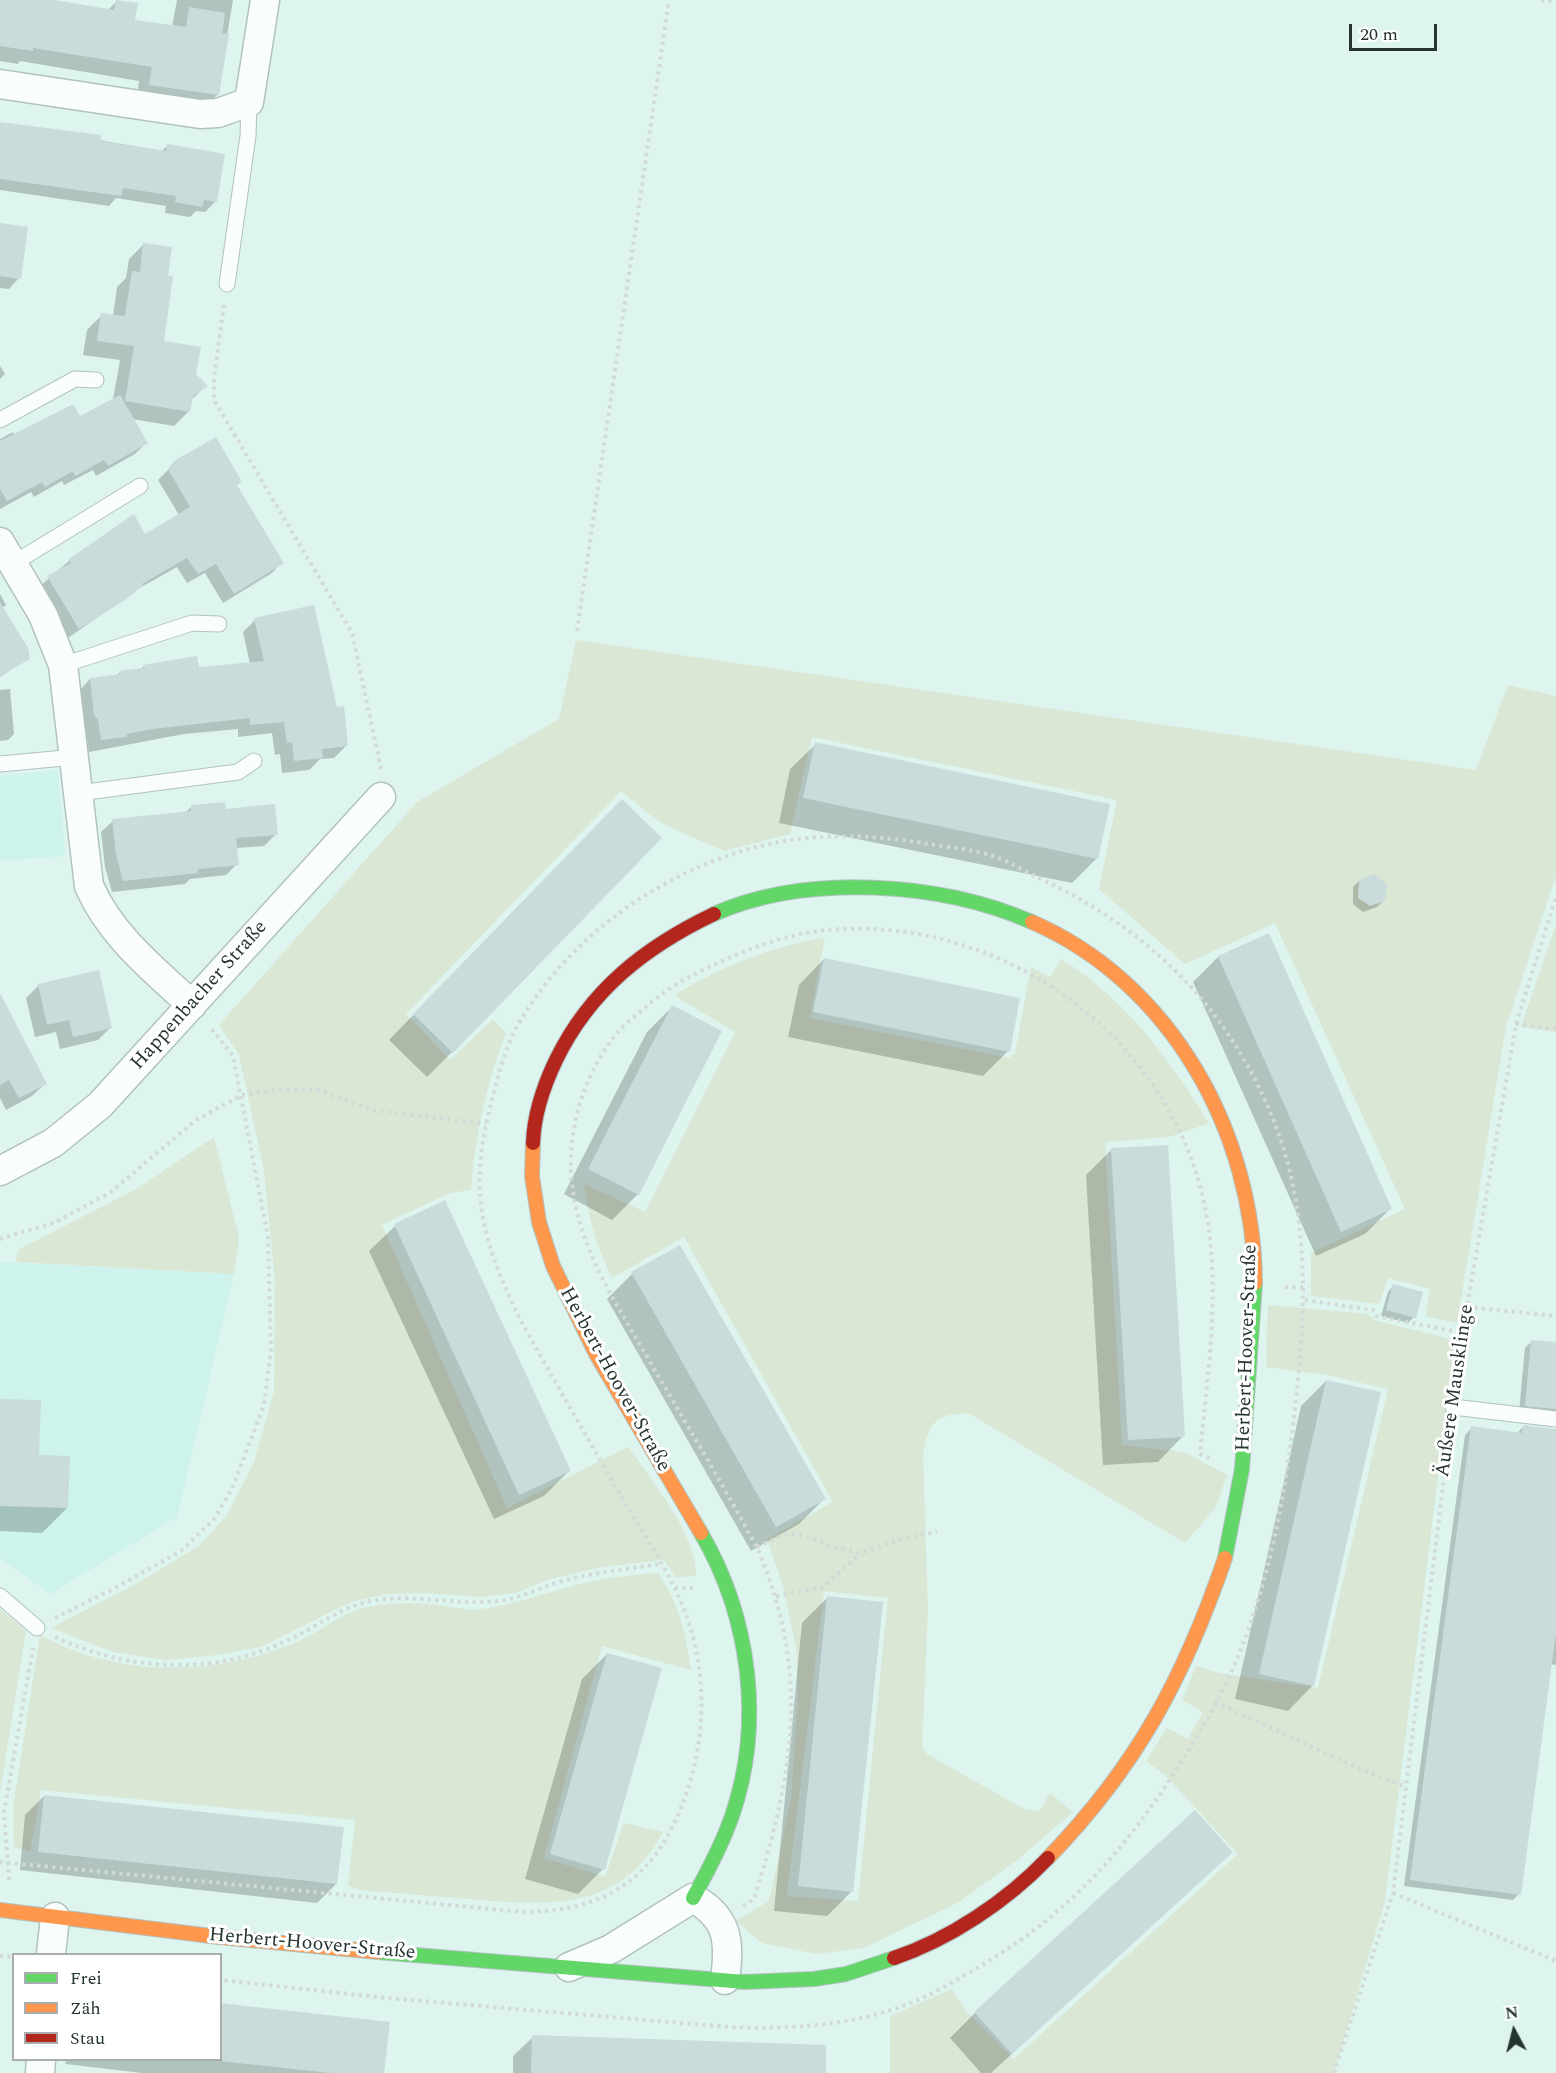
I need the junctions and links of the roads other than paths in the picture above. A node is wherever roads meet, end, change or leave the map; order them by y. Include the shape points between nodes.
1 (265, 0) edge
2 (0, 84) edge
3 (249, 102) junction
4 (227, 284) road end
5 (96, 380) dead end
6 (0, 420) edge
7 (140, 486) dead end
8 (7, 553) edge
9 (219, 624) dead end
10 (63, 665) junction
11 (75, 757) junction
12 (254, 761) dead end
13 (0, 764) edge
14 (79, 793) junction
15 (381, 797) road end
16 (192, 1005) junction
17 (0, 1171) edge
18 (1453, 1407) road end
19 (1556, 1419) edge
20 (0, 1596) edge
21 (37, 1628) road end
22 (693, 1898) junction
23 (5, 1910) edge
24 (55, 1917) junction
25 (51, 1953) edge
26 (569, 1967) junction
27 (725, 1980) junction

1 - 3 street
2 - 3 street via 200,114 218,113
3 - 4 lane via 248,136
5 - 6 lane via 75,379
7 - 8 lane
8 - 10 street via 43,615
9 - 10 lane via 192,623
10 - 11 street
11 - 13 lane
11 - 14 street
12 - 14 lane via 238,772
14 - 16 street via 89,886 99,908 124,942
15 - 16 street, Happenbacher Straße
16 - 17 street, Happenbacher Straße via 100,1105 53,1143
18 - 19 lane
20 - 21 lane
22 - 26 street, Herbert-Hoover-Straße via 611,1949
22 - 27 street via 721,1920 727,1943
22 - 27 street, Herbert-Hoover-Straße via 721,1848 743,1773 751,1694 743,1636 730,1589 713,1554 564,1294 536,1219 531,1159 538,1105 560,1049 575,1022 597,996 646,952 710,917 772,896 824,889 936,893 984,903 1070,937 1103,961 1166,1022 1204,1082 1240,1174 1254,1248 1252,1346 1238,1503 1223,1564 1177,1681 1123,1772 1058,1850 1027,1880 947,1935 870,1968 804,1981
23 - 24 street, Herbert-Hoover-Straße
24 - 25 street
24 - 26 street, Herbert-Hoover-Straße via 286,1945
26 - 27 street, Herbert-Hoover-Straße

